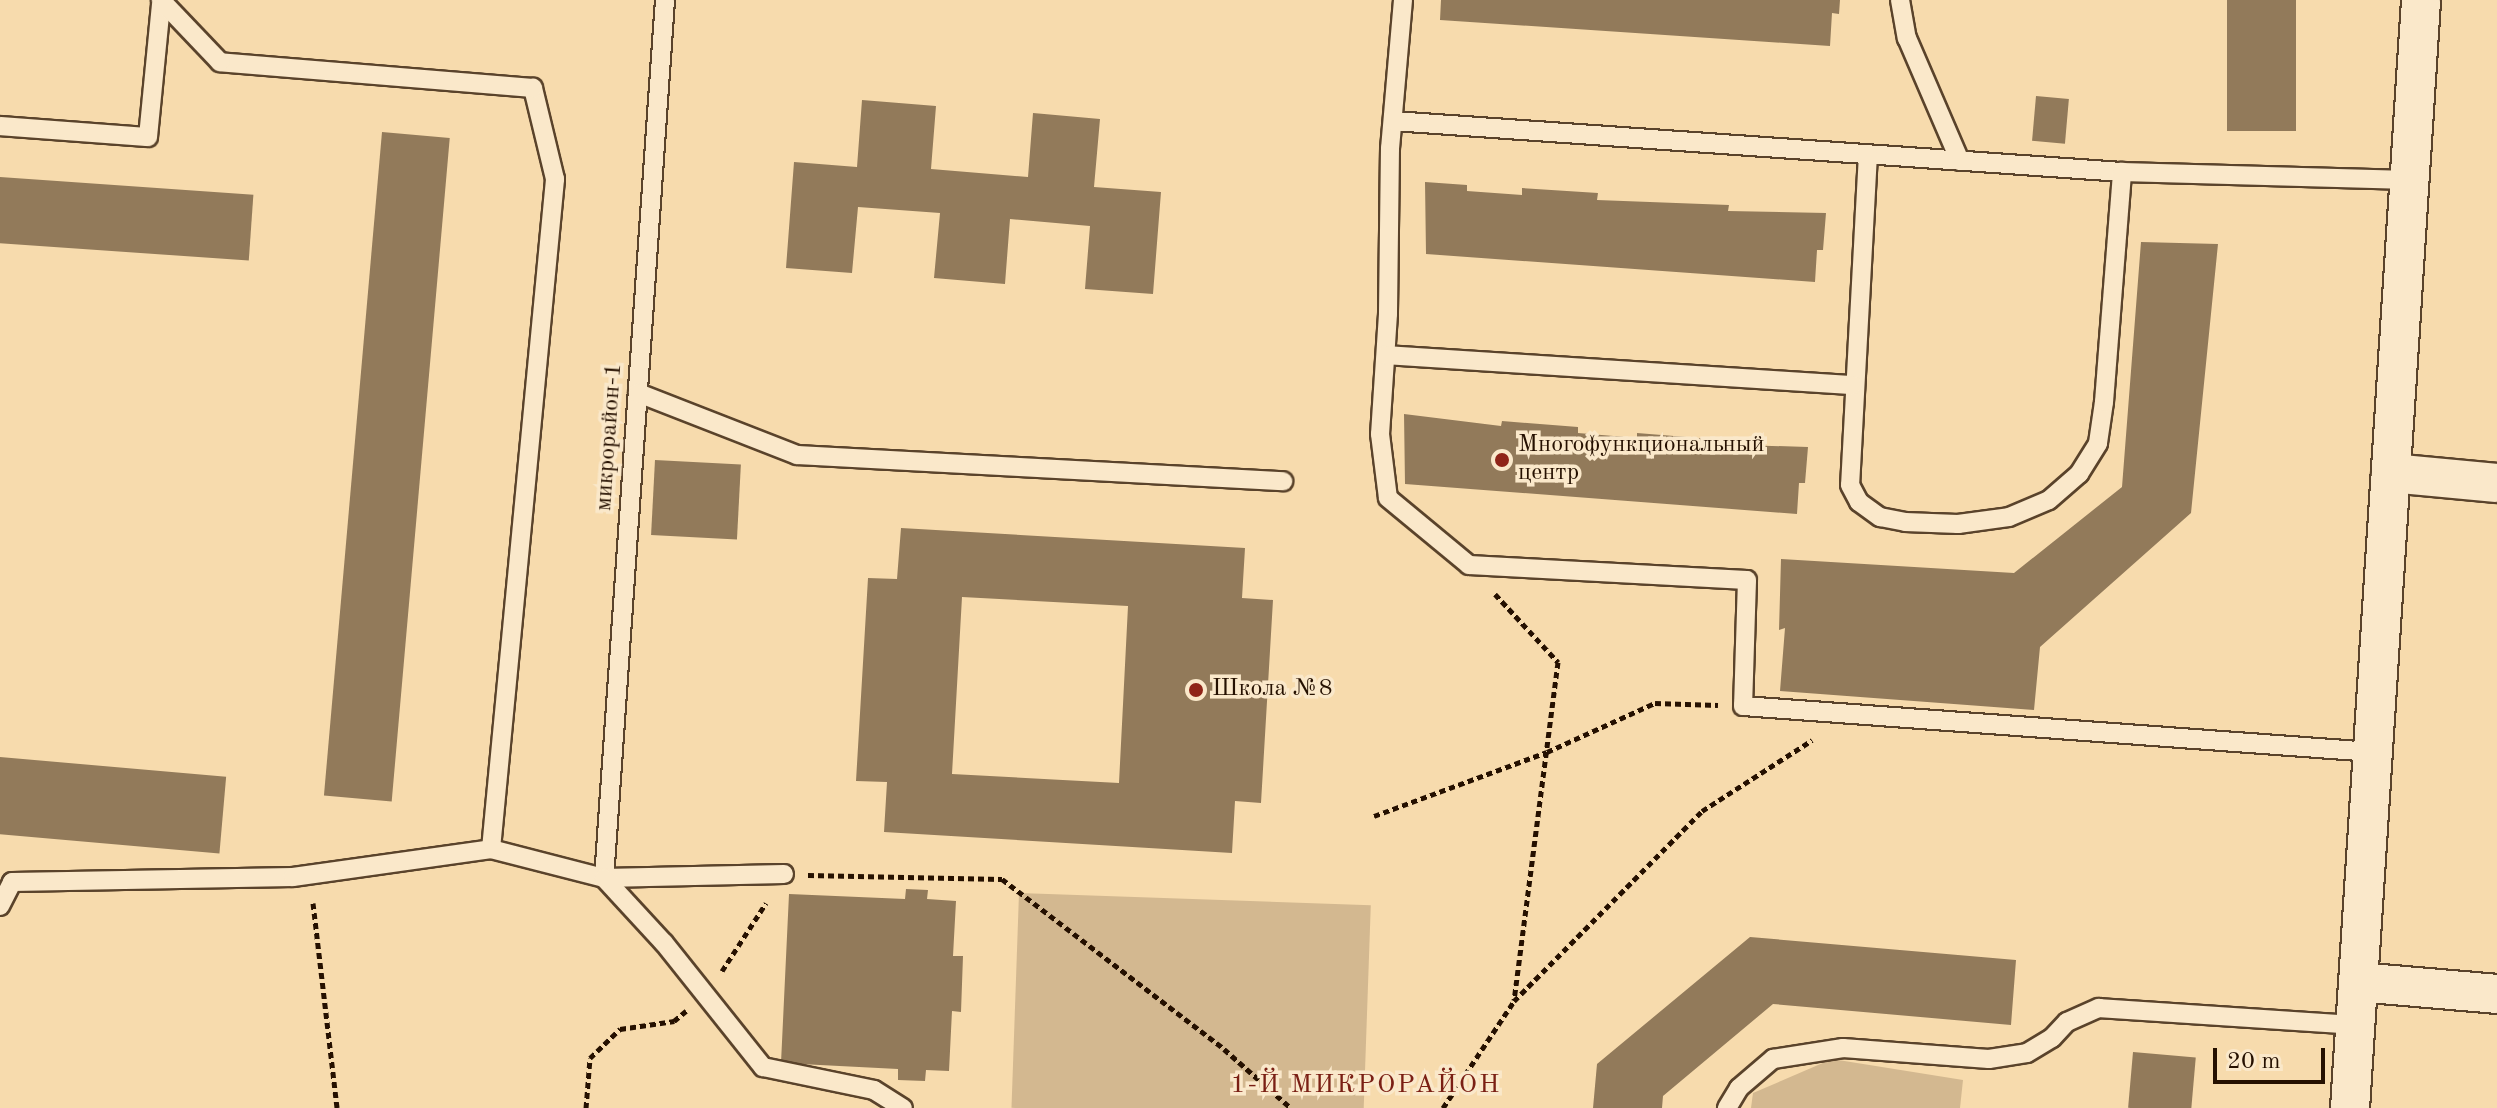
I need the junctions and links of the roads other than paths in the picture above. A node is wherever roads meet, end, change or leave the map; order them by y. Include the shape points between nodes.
1 (665, 0) edge
2 (1403, 0) edge
3 (1900, 0) edge
4 (2421, 0) edge
5 (161, 2) edge
6 (1393, 121) junction
7 (0, 126) edge
8 (1868, 154) junction
9 (1960, 161) junction
10 (2122, 172) junction
11 (2409, 180) junction
12 (1386, 355) junction
13 (1853, 385) junction
14 (638, 393) junction
15 (2391, 473) junction
16 (1283, 481) dead end
17 (2497, 483) edge
18 (2373, 752) junction
19 (491, 849) junction
20 (784, 874) road end
21 (604, 878) junction
22 (0, 906) edge
23 (2358, 982) junction
24 (2497, 994) edge
25 (2355, 1025) junction
26 (903, 1108) edge
27 (1727, 1108) edge
28 (2350, 1108) edge

1 - 14 lane, микрорайон-1
2 - 6 lane
3 - 9 lane via 1907,38
4 - 11 street
5 - 7 lane via 148,137
5 - 19 lane via 220,62 533,88 555,179
6 - 8 lane
6 - 12 lane
8 - 9 lane
8 - 13 lane
9 - 10 lane
10 - 11 lane
10 - 13 lane via 2098,443 2079,474 2049,500 2009,517 1958,524 1880,517 1859,502 1850,485
11 - 15 street
12 - 13 lane
12 - 18 lane via 1380,434 1388,498 1469,565 1747,580 1743,706
14 - 16 lane via 797,455
14 - 21 lane, микрорайон-1
15 - 17 street
15 - 18 street
18 - 23 street
19 - 21 lane
19 - 22 lane via 306,875 12,882
20 - 21 lane
21 - 26 lane via 664,943 763,1067 874,1090
23 - 24 street
23 - 25 street
25 - 27 lane via 2099,1008 2067,1022 2027,1053 1989,1059 1843,1048 1773,1059 1739,1088
25 - 28 street

